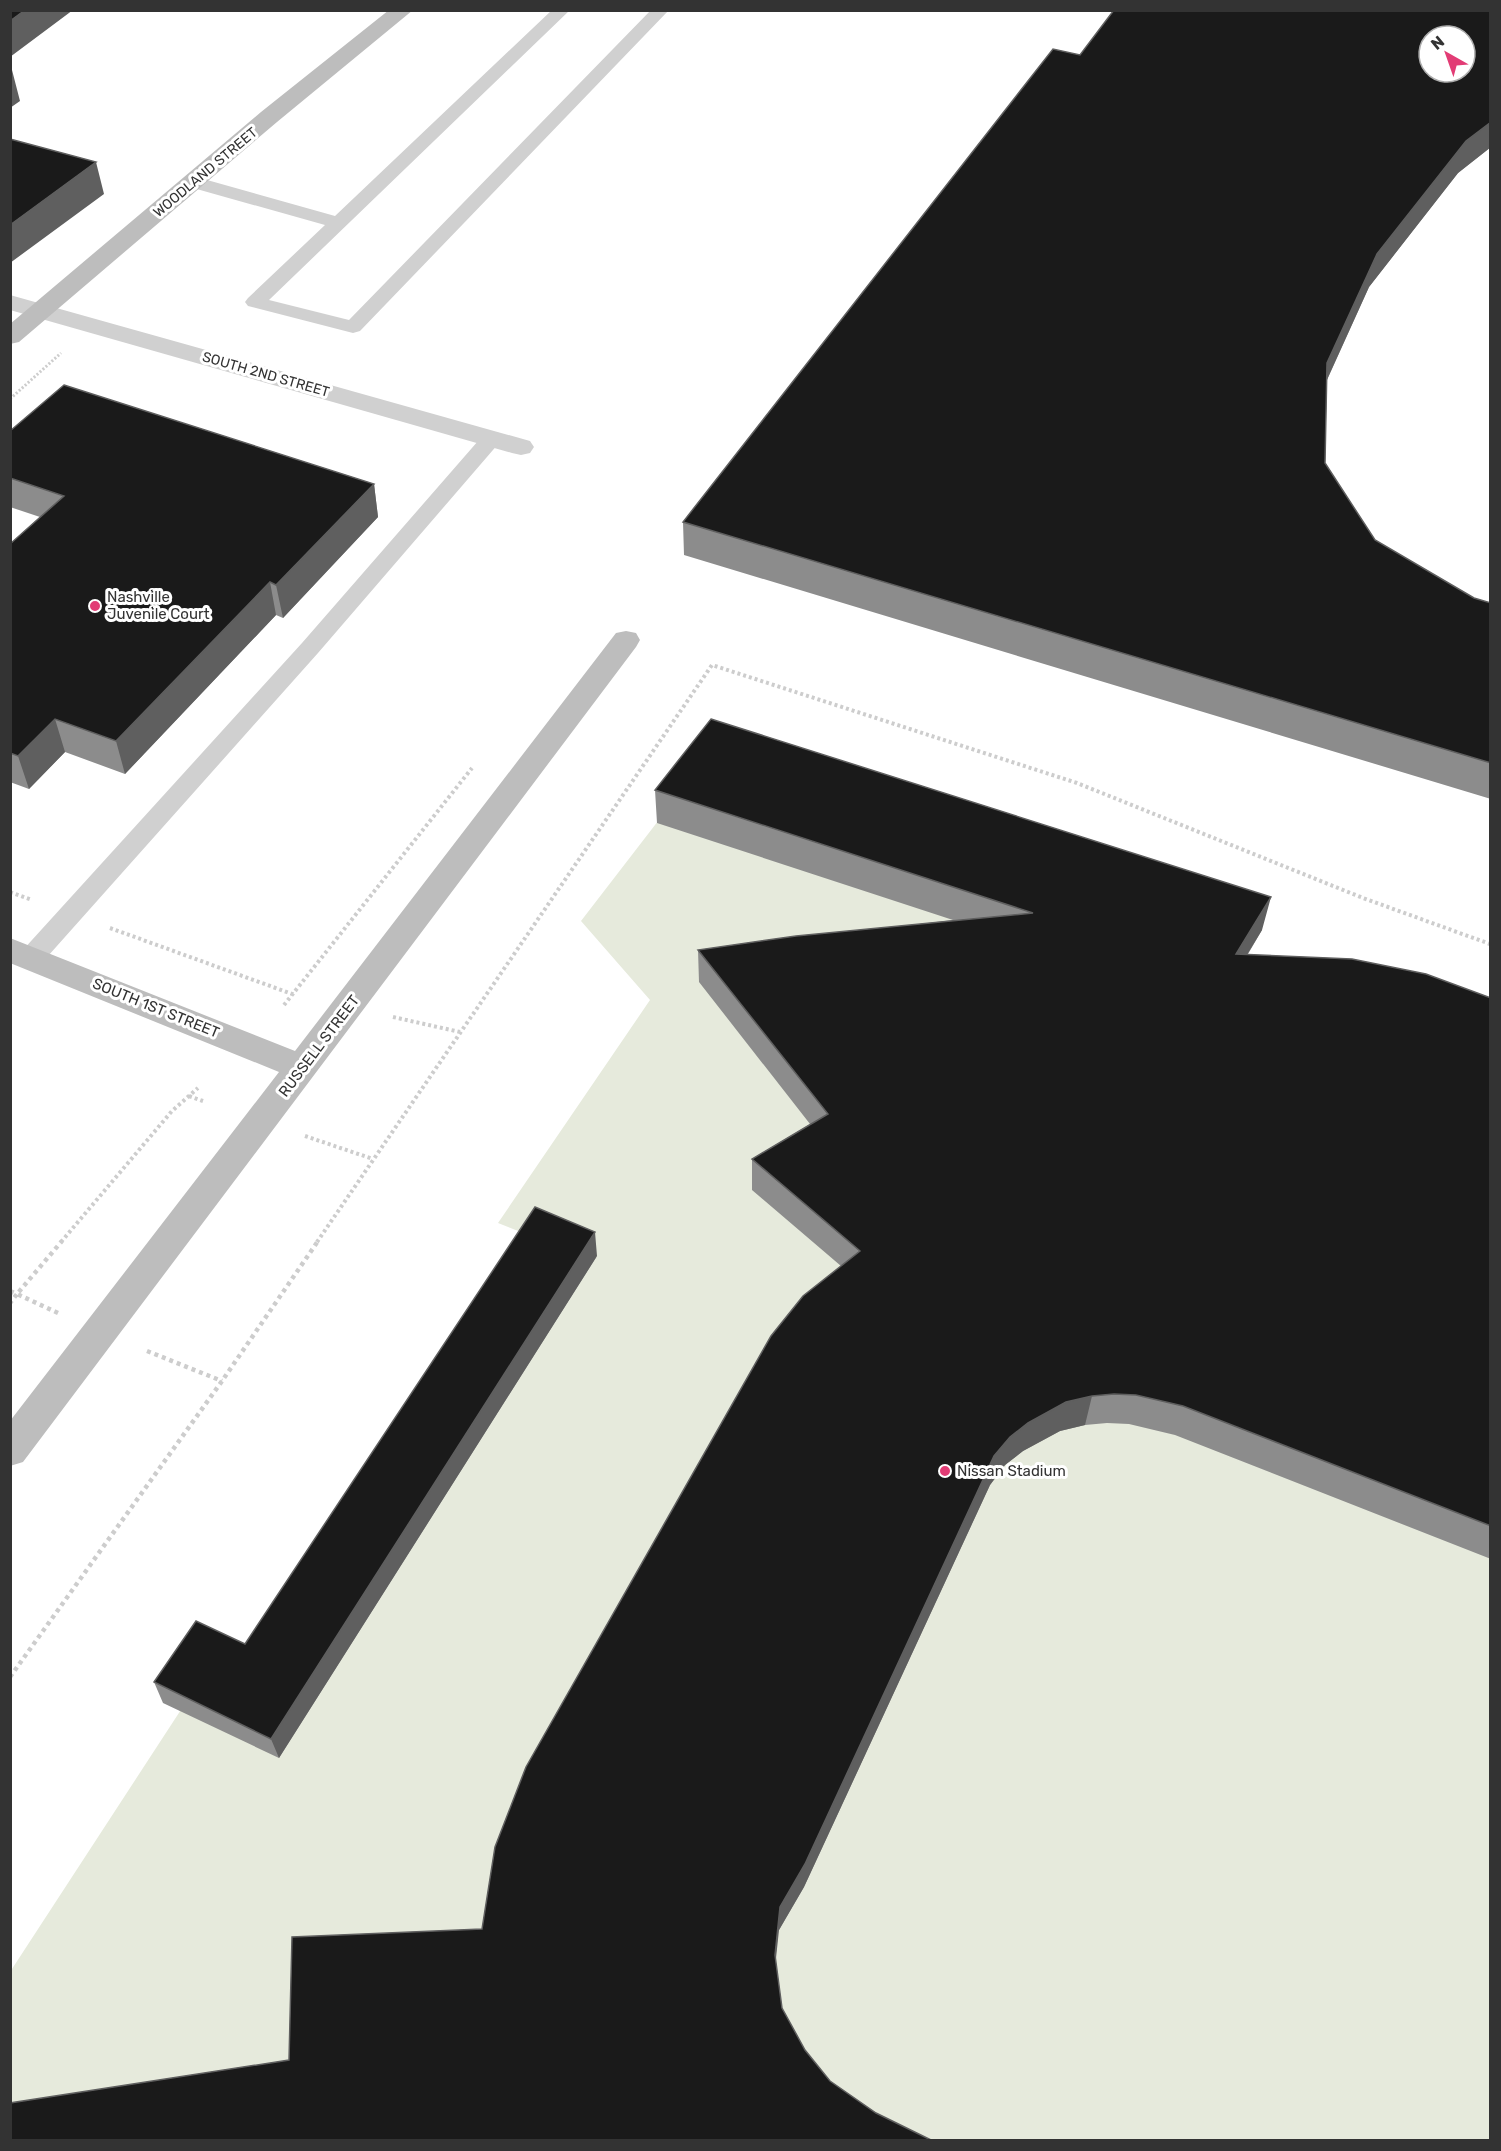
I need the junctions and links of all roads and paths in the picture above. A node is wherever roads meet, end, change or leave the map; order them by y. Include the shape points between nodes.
1 (403, 10) edge
2 (562, 10) edge
3 (661, 10) edge
4 (193, 182) junction
5 (336, 222) junction
6 (10, 302) edge
7 (41, 311) junction
8 (10, 337) edge
9 (492, 438) junction
10 (521, 447) dead end
11 (626, 640) dead end
12 (479, 760) dead end
13 (10, 892) edge
14 (70, 914) junction
15 (1491, 944) edge
16 (21, 954) edge
17 (293, 995) junction
18 (284, 1005) dead end
19 (392, 1017) dead end
20 (460, 1032) junction
21 (302, 1068) junction
22 (198, 1088) dead end
23 (189, 1096) junction
24 (203, 1101) dead end
25 (305, 1136) dead end
26 (373, 1160) junction
27 (10, 1291) edge
28 (17, 1294) junction
29 (10, 1303) edge
30 (58, 1313) dead end
31 (147, 1351) dead end
32 (222, 1381) junction
33 (16, 1434) edge
34 (10, 1677) edge

1 - 4 street, WOODLAND STREET
2 - 5 lane
3 - 5 lane via 353,327 255,302
4 - 5 lane
4 - 7 street, WOODLAND STREET
6 - 7 street, SOUTH 2ND STREET
7 - 8 street, WOODLAND STREET
7 - 9 street, SOUTH 2ND STREET
9 - 10 street, SOUTH 2ND STREET
9 - 14 lane via 310,648
11 - 21 street, RUSSELL STREET
12 - 17 path
13 - 14 path
14 - 16 lane
14 - 17 path
15 - 20 path via 1363,898 1077,783 712,665
16 - 21 street, SOUTH 1ST STREET
17 - 18 path
19 - 20 path
20 - 26 path
21 - 33 street, RUSSELL STREET
22 - 23 path
23 - 24 path
23 - 28 path
25 - 26 path
26 - 32 path
27 - 28 path
28 - 29 path
28 - 30 path
31 - 32 path
32 - 34 path

